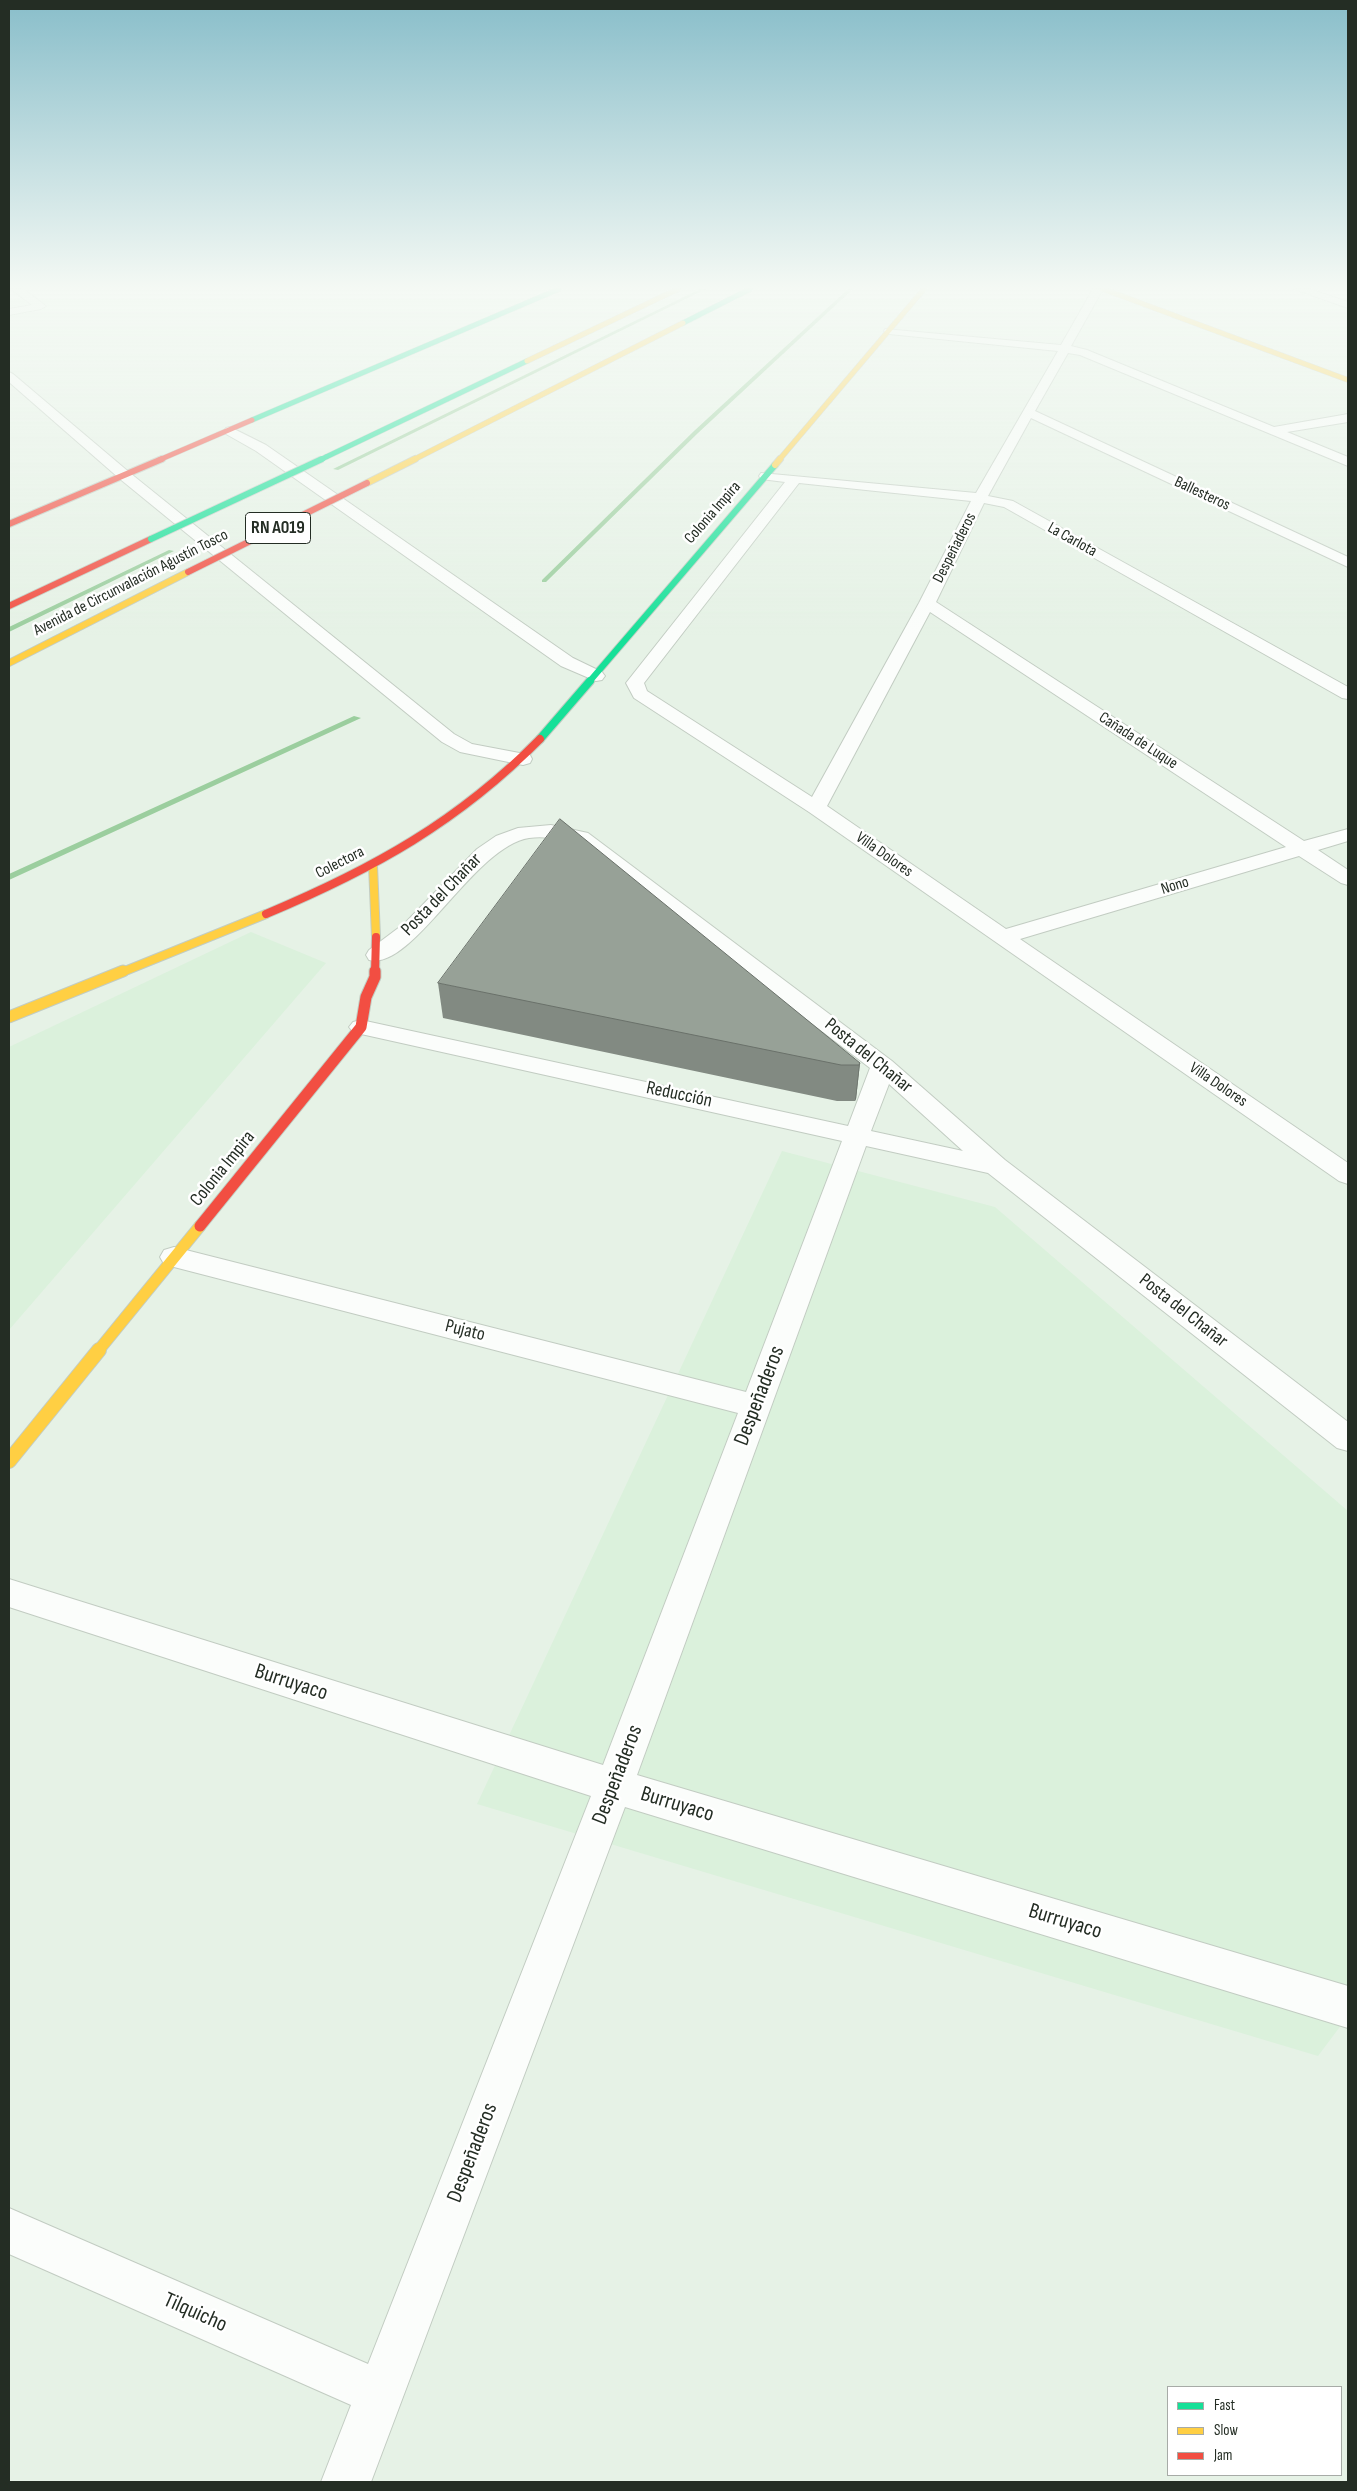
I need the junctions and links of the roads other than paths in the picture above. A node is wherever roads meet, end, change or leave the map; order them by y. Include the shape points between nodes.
1 (43, 405) edge
2 (290, 405) edge
3 (434, 405) edge
4 (521, 405) edge
5 (826, 405) edge
6 (1032, 405) edge
7 (1213, 405) edge
8 (1028, 412) junction
9 (1348, 418) edge
10 (1274, 430) junction
11 (230, 431) junction
12 (1348, 462) edge
13 (125, 476) junction
14 (766, 476) junction
15 (795, 479) junction
16 (980, 498) junction
17 (9, 524) edge
18 (1348, 563) edge
19 (927, 603) junction
20 (9, 606) edge
21 (622, 642) joint
22 (9, 663) edge
23 (1348, 674) edge
24 (596, 676) junction
25 (1324, 680) junction
26 (1348, 694) edge
27 (523, 759) junction
28 (816, 808) junction
29 (1348, 835) edge
30 (1302, 848) junction
31 (373, 865) junction
32 (1348, 879) edge
33 (1003, 937) junction
34 (377, 956) junction
35 (9, 1017) edge
36 (361, 1027) junction
37 (883, 1066) junction
38 (859, 1134) junction
39 (996, 1166) junction
40 (1348, 1175) edge
41 (174, 1257) junction
42 (756, 1406) junction
43 (1348, 1439) edge
44 (9, 1462) edge
45 (9, 1594) edge
46 (614, 1786) junction
47 (1348, 2007) edge
48 (9, 2232) edge
49 (381, 2394) junction
50 (346, 2482) edge

1 - 13 street
2 - 11 main road
3 - 20 main road, Avenida de Circunvalación Agustín Tosco / RN A019, bridge
4 - 22 main road, Avenida de Circunvalación Agustín Tosco / RN A019, bridge
5 - 14 main road, Colonia Impira
6 - 8 street, Despeñaderos
7 - 10 street
8 - 16 street, Despeñaderos
8 - 18 street, Ballesteros
9 - 10 street
10 - 12 street
11 - 13 main road
11 - 24 street via 261,448 567,662
13 - 17 main road
13 - 27 street via 448,738 467,748
14 - 15 street, La Carlota
14 - 21 main road, Colonia Impira
15 - 16 street, La Carlota
15 - 28 street, Villa Dolores via 636,683 640,694
16 - 19 street, Despeñaderos
16 - 25 street, La Carlota via 1008,504
19 - 28 street, Despeñaderos
19 - 30 street, Cañada de Luque
21 - 24 main road, Colectora
23 - 25 street
24 - 27 main road, Colectora
25 - 26 street, La Carlota
27 - 31 main road, Colectora via 463,810
28 - 33 street, Villa Dolores
29 - 30 street, Nono
30 - 32 street, Cañada de Luque
30 - 33 street, Nono
31 - 34 main road, Colonia Impira
31 - 35 main road, Colectora via 295,903
33 - 40 street, Villa Dolores
34 - 36 main road, Colonia Impira via 375,978 366,997
34 - 37 street, Posta del Chañar via 412,929 485,850 527,831 565,832 581,837
36 - 38 street, Reducción
36 - 41 main road, Colonia Impira
37 - 38 street, Despeñaderos
37 - 39 street, Posta del Chañar
38 - 39 street, Reducción
38 - 42 street, Despeñaderos
39 - 43 street, Posta del Chañar
41 - 42 street, Pujato
41 - 44 main road, Colonia Impira
42 - 46 street, Despeñaderos
45 - 46 street, Burruyaco
46 - 47 street, Burruyaco
46 - 49 street, Despeñaderos
48 - 49 street, Tilquicho
49 - 50 street, Despeñaderos

